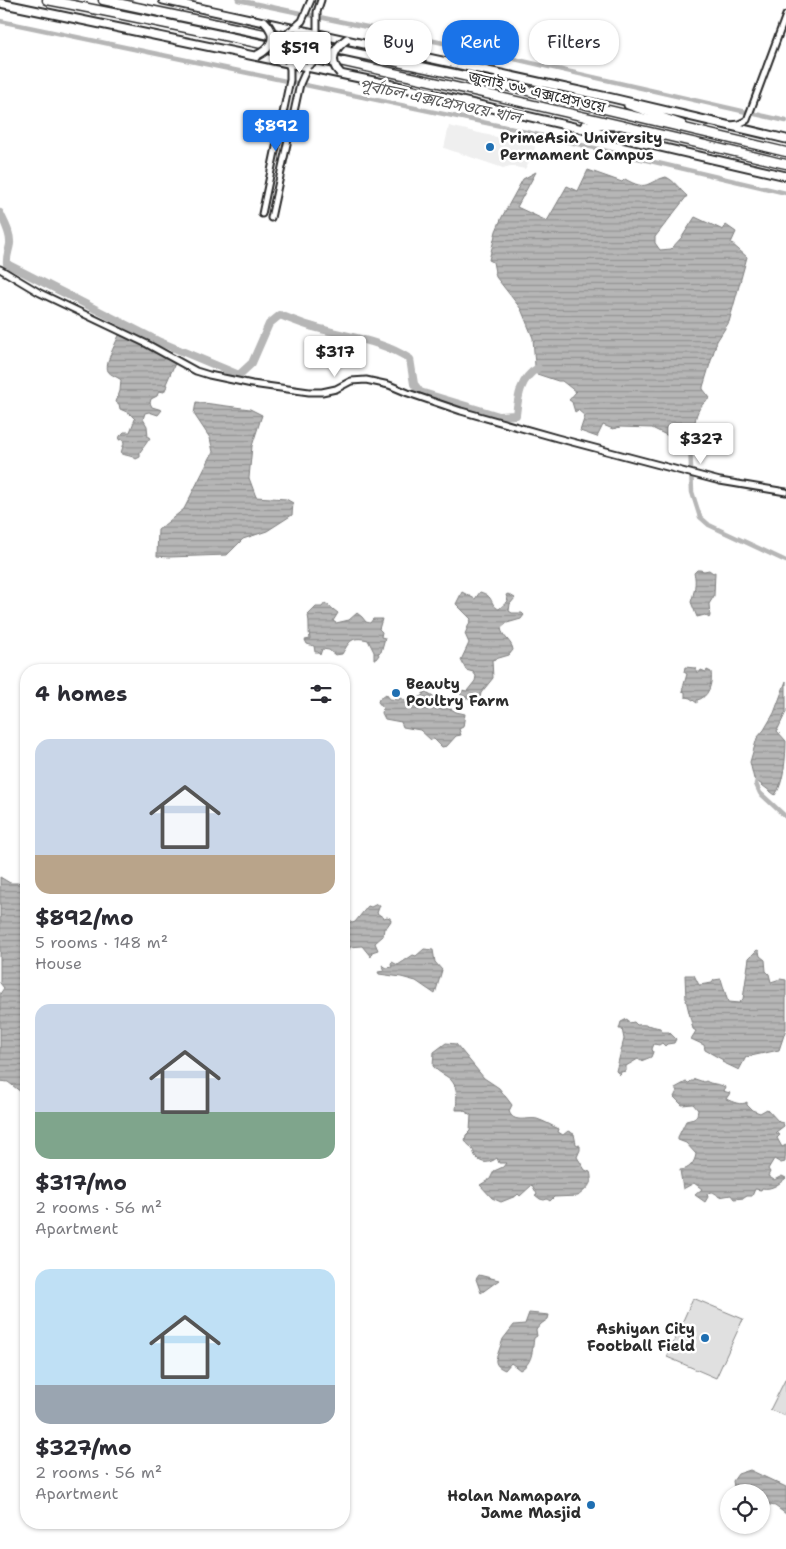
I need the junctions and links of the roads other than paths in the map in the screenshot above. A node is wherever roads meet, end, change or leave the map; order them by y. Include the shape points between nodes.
1 (47, 0) edge
2 (103, 0) edge
3 (163, 0) edge
4 (321, 0) edge
5 (310, 2) edge
6 (0, 3) edge
7 (786, 14) edge
8 (264, 21) junction
9 (294, 28) junction
10 (316, 32) junction
11 (347, 39) junction
12 (256, 56) junction
13 (288, 62) junction
14 (308, 66) junction
15 (340, 74) junction
16 (620, 100) junction
17 (527, 115) junction
18 (747, 120) junction
19 (622, 126) junction
20 (731, 126) junction
21 (701, 132) junction
22 (760, 132) junction
23 (786, 139) edge
24 (786, 152) edge
25 (786, 164) edge
26 (786, 176) edge
27 (262, 214) dead end
28 (272, 218) dead end
29 (0, 269) edge
30 (786, 492) edge

1 - 19 highway, জুলাই ৩৬ এক্সপ্রেসওয়ে via 173,25
2 - 21 highway, জুলাই ৩৬ এক্সপ্রেসওয়ে via 464,76
3 - 8 main road
4 - 10 street
5 - 9 street via 302,20
6 - 12 main road
7 - 18 street
8 - 9 main road
8 - 12 main road, bridge via 272,31 272,42
9 - 10 main road
9 - 13 street, bridge via 284,43 283,51
10 - 11 main road
10 - 14 street, bridge via 320,40 320,54
11 - 15 main road, bridge via 333,56
11 - 16 main road
12 - 13 main road
13 - 14 main road
13 - 27 street via 288,88
14 - 15 main road
14 - 28 street via 302,77
15 - 17 main road
16 - 20 main road
16 - 21 main road
17 - 19 main road via 542,115 590,126
17 - 26 main road
18 - 20 street
18 - 22 street
19 - 25 highway, জুলাই ৩৬ এক্সপ্রেসওয়ে
20 - 22 main road
21 - 24 highway, জুলাই ৩৬ এক্সপ্রেসওয়ে
22 - 23 main road
29 - 30 street via 40,293 147,344 196,372 309,392 336,389 350,380 366,380 461,410 720,481

